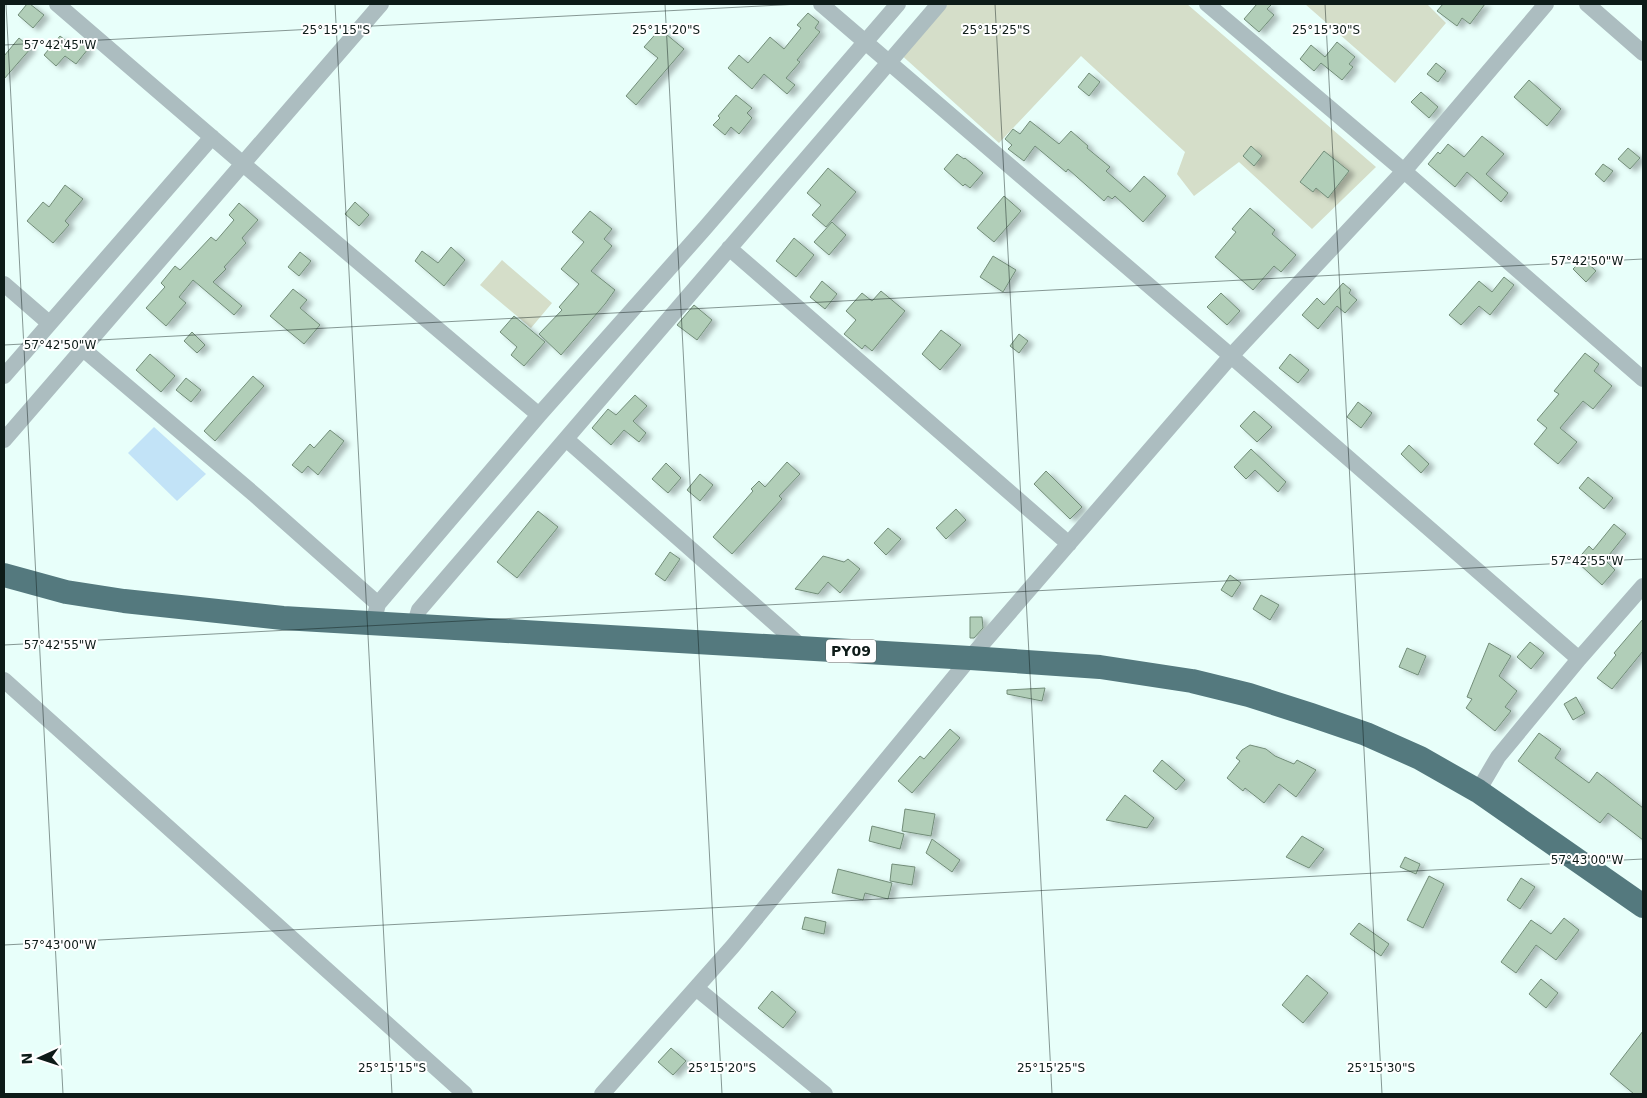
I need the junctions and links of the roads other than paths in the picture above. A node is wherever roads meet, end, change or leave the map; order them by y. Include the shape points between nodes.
1 (57, 4) edge
2 (381, 4) edge
3 (821, 4) edge
4 (898, 4) edge
5 (939, 4) edge
6 (1207, 4) edge
7 (1546, 4) edge
8 (1587, 4) edge
9 (866, 42) junction
10 (1643, 53) edge
11 (889, 62) junction
12 (212, 137) junction
13 (243, 164) junction
14 (1404, 170) junction
15 (729, 248) junction
16 (4, 284) edge
17 (49, 323) junction
18 (82, 349) junction
19 (1231, 356) junction
20 (4, 376) edge
21 (1643, 379) edge
22 (539, 415) junction
23 (566, 439) junction
24 (4, 440) edge
25 (1068, 544) junction
26 (4, 575) edge
27 (1643, 586) edge
28 (376, 613) junction
29 (414, 626) junction
30 (803, 648) junction
31 (970, 658) junction
32 (1579, 659) junction
33 (4, 680) edge
34 (1478, 791) junction
35 (1643, 906) edge
36 (696, 988) junction
37 (465, 1094) edge
38 (602, 1094) edge
39 (825, 1094) edge

1 - 12 street
2 - 13 street
3 - 9 street
4 - 9 street
5 - 11 street
6 - 14 street
7 - 14 street
8 - 10 street
9 - 11 street
9 - 22 street
11 - 15 street
11 - 19 street
12 - 13 street
12 - 17 street
13 - 18 street
13 - 22 street
14 - 19 street
14 - 21 street
15 - 23 street
15 - 25 street
16 - 17 street
17 - 20 street
18 - 24 street
18 - 28 street via 255,495
19 - 25 street
19 - 32 street
22 - 28 street
23 - 29 street via 419,610
23 - 30 street
25 - 31 street
26 - 28 highway, PY09 via 66,592 124,601 283,618
27 - 32 street
28 - 29 highway, PY09
29 - 30 highway, PY09
30 - 31 highway, PY09
31 - 34 highway, PY09 via 1100,667 1192,681 1249,695 1366,734 1420,758
31 - 36 street
32 - 34 street via 1498,757
33 - 37 street
34 - 35 highway, PY09
36 - 38 street
36 - 39 street

